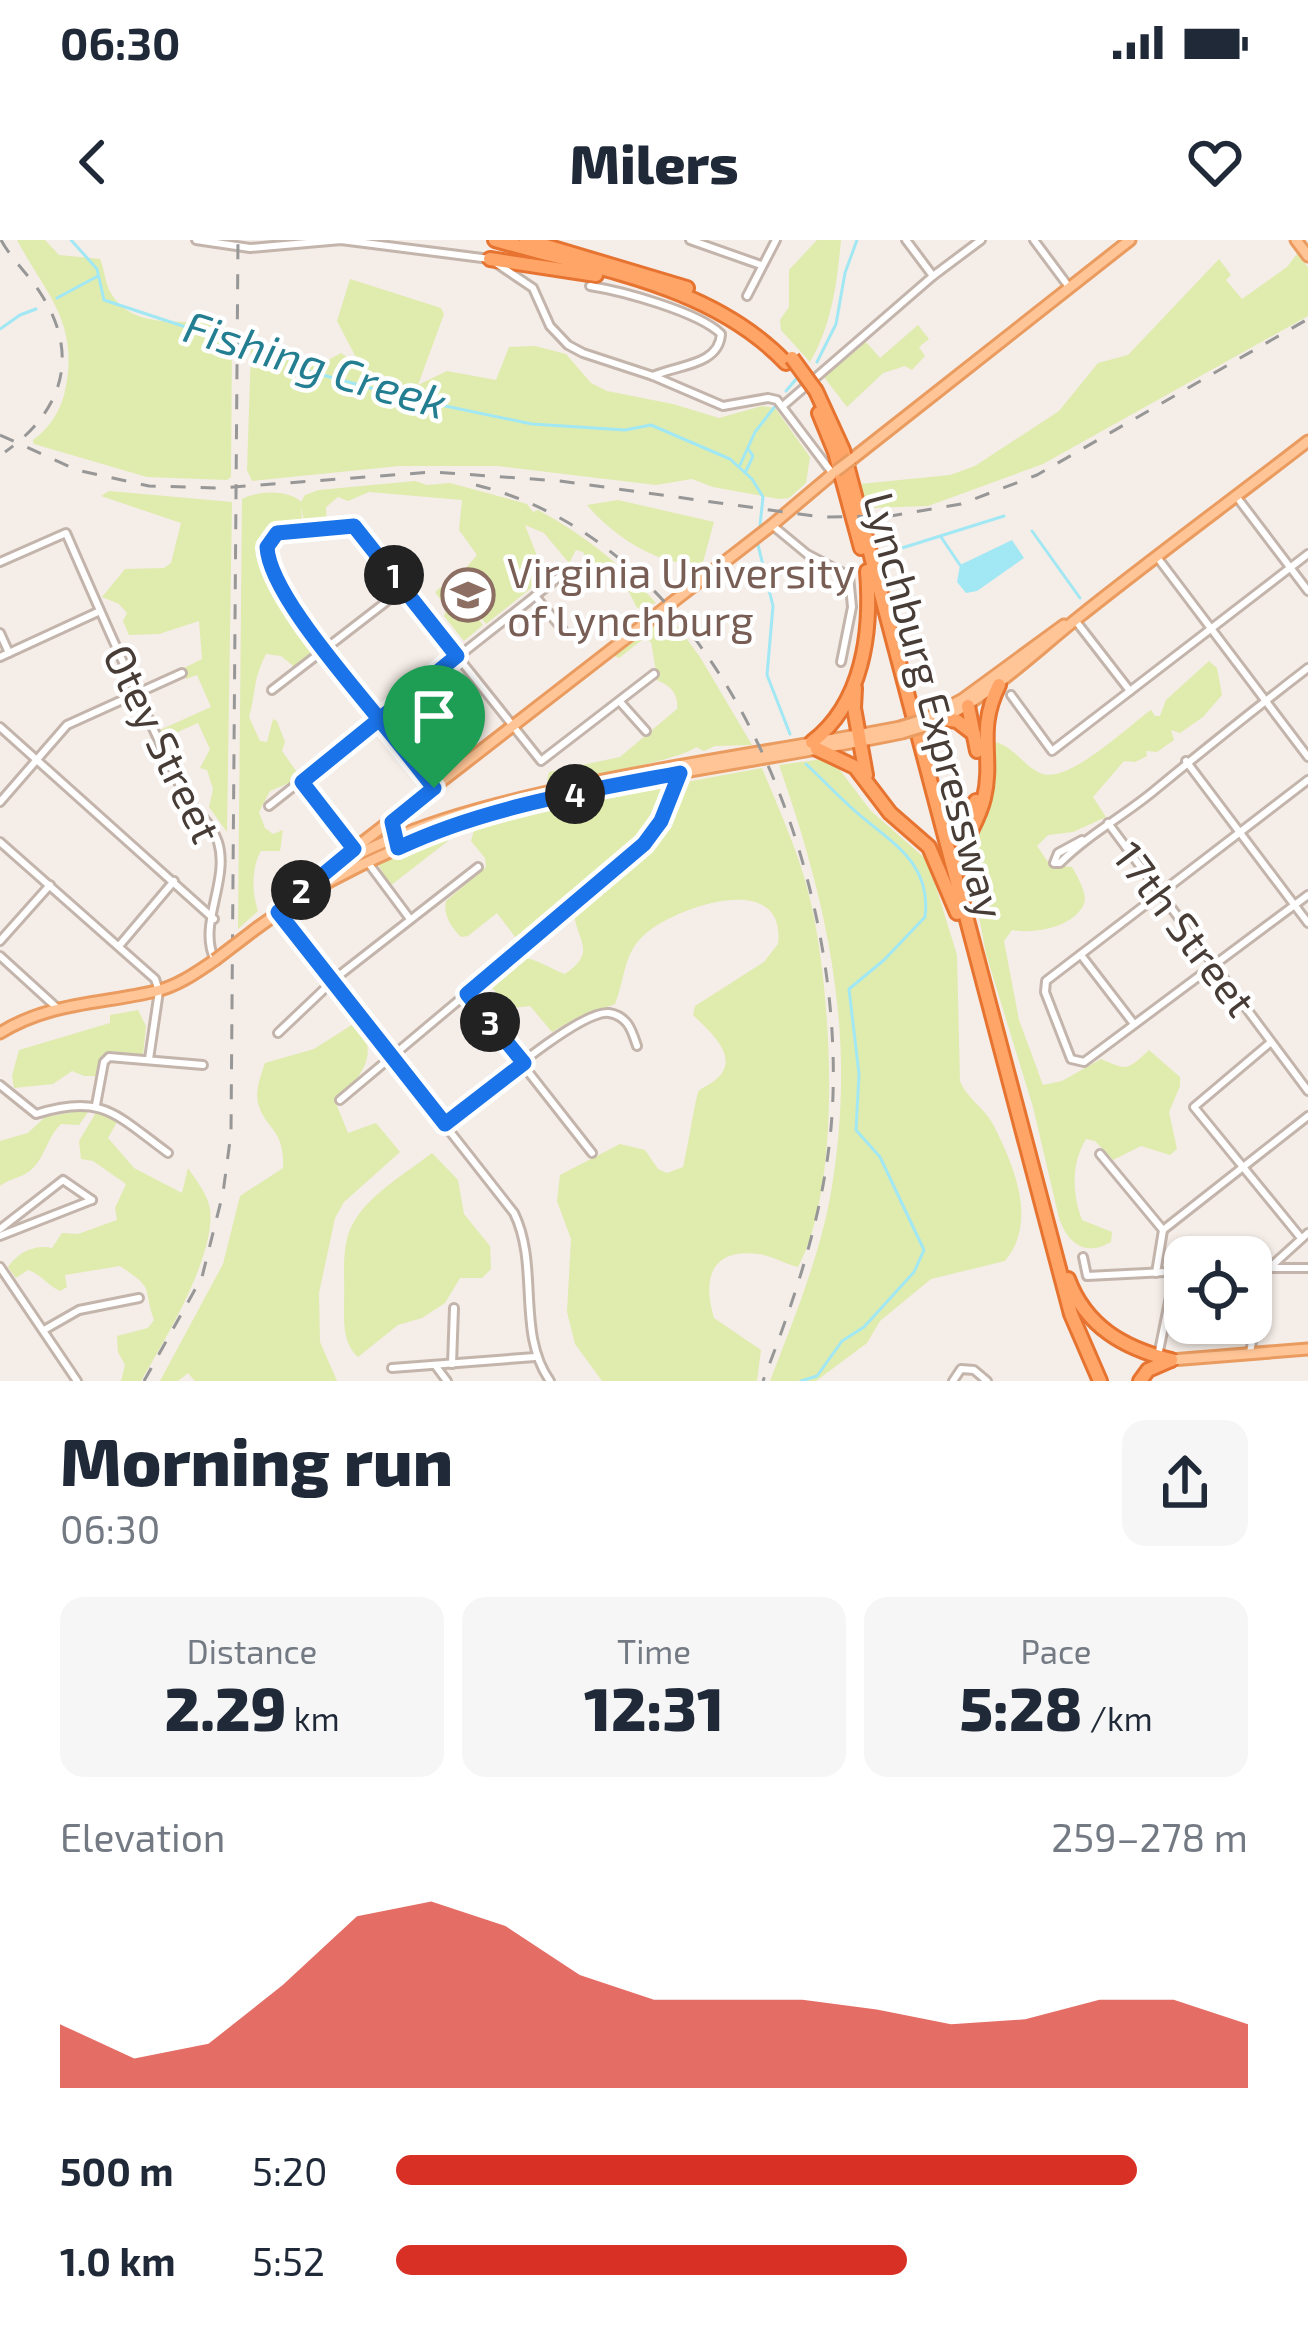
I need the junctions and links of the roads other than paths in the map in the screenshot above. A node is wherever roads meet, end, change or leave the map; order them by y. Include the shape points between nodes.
1 (196, 240) edge
2 (495, 240) edge
3 (526, 240) edge
4 (690, 240) edge
5 (776, 240) edge
6 (906, 240) edge
7 (981, 240) edge
8 (1034, 240) edge
9 (1130, 240) edge
10 (1296, 240) edge
11 (1308, 256) edge
12 (490, 259) junction
13 (761, 266) junction
14 (933, 276) junction
15 (625, 277) junction
16 (590, 286) dead end
17 (1070, 287) junction
18 (748, 296) dead end
19 (789, 360) junction
20 (653, 376) junction
21 (813, 393) junction
22 (784, 405) junction
23 (1308, 441) edge
24 (834, 472) junction
25 (1237, 496) junction
26 (769, 527) junction
27 (1308, 554) edge
28 (1157, 557) junction
29 (0, 562) edge
30 (1290, 568) junction
31 (867, 571) junction
32 (560, 577) dead end
33 (404, 588) junction
34 (1308, 591) edge
35 (534, 596) junction
36 (100, 611) junction
37 (1075, 620) junction
38 (1210, 629) junction
39 (563, 630) dead end
40 (0, 633) edge
41 (324, 650) junction
42 (9, 653) junction
43 (457, 656) junction
44 (0, 657) edge
45 (841, 662) dead end
46 (1308, 668) edge
47 (182, 673) dead end
48 (653, 674) dead end
49 (856, 675) junction
50 (999, 685) junction
51 (272, 690) dead end
52 (1130, 692) junction
53 (137, 693) junction
54 (1011, 695) dead end
55 (1265, 701) junction
56 (966, 702) junction
57 (621, 703) junction
58 (944, 718) junction
59 (379, 719) junction
60 (927, 722) junction
61 (0, 727) edge
62 (514, 728) junction
63 (646, 731) dead end
64 (980, 736) junction
65 (860, 738) junction
66 (814, 746) junction
67 (1308, 757) edge
68 (38, 759) junction
69 (1186, 761) junction
70 (682, 768) junction
71 (929, 778) junction
72 (1308, 780) edge
73 (302, 782) junction
74 (868, 783) junction
75 (434, 788) junction
76 (0, 802) edge
77 (269, 806) dead end
78 (392, 822) junction
79 (1108, 823) junction
80 (1240, 832) junction
81 (1082, 840) junction
82 (0, 842) edge
83 (396, 842) junction
84 (354, 849) junction
85 (367, 863) junction
86 (339, 865) junction
87 (478, 867) dead end
88 (174, 881) junction
89 (957, 884) junction
90 (50, 885) junction
91 (1161, 894) junction
92 (1308, 895) edge
93 (1294, 905) junction
94 (279, 911) junction
95 (957, 913) junction
96 (214, 919) junction
97 (410, 919) junction
98 (1308, 923) edge
99 (0, 941) edge
100 (119, 946) junction
101 (1081, 954) junction
102 (0, 956) edge
103 (215, 960) junction
104 (1214, 965) junction
105 (334, 982) junction
106 (159, 991) junction
107 (467, 994) junction
108 (56, 1007) junction
109 (1134, 1024) junction
110 (0, 1033) edge
111 (278, 1033) dead end
112 (1271, 1042) junction
113 (637, 1046) dead end
114 (149, 1058) junction
115 (392, 1058) junction
116 (524, 1063) junction
117 (203, 1065) dead end
118 (0, 1085) edge
119 (1308, 1091) edge
120 (340, 1100) dead end
121 (96, 1105) junction
122 (1308, 1116) edge
123 (445, 1124) junction
124 (168, 1153) dead end
125 (592, 1153) dead end
126 (1100, 1154) dead end
127 (1243, 1166) junction
128 (1046, 1222) junction
129 (1163, 1230) junction
130 (0, 1232) edge
131 (1305, 1235) edge
132 (1083, 1257) dead end
133 (1272, 1264) edge
134 (1272, 1267) edge
135 (0, 1268) edge
136 (1308, 1268) edge
137 (1156, 1273) junction
138 (1164, 1273) edge
139 (139, 1298) dead end
140 (454, 1308) dead end
141 (44, 1330) junction
142 (1166, 1344) edge
143 (1252, 1344) edge
144 (1308, 1349) edge
145 (1250, 1355) junction
146 (536, 1357) junction
147 (1164, 1358) junction
148 (452, 1364) junction
149 (436, 1365) junction
150 (392, 1368) dead end
151 (77, 1381) edge
152 (447, 1381) edge
153 (550, 1381) edge
154 (953, 1381) edge
155 (987, 1381) edge
156 (1095, 1381) edge
157 (1140, 1381) edge

1 - 12 street via 250,248 341,240
2 - 15 highway, Lynchburg Expressway
3 - 19 highway, Lynchburg Expressway via 700,292 752,321
4 - 13 street
5 - 13 street
6 - 14 street
7 - 14 street
8 - 17 street
9 - 17 main road
10 - 11 main road
12 - 15 highway
12 - 20 street via 533,288 568,345
13 - 18 street
14 - 22 street
15 - 19 highway, Lynchburg Expressway via 725,313
16 - 20 street via 721,334 706,357
17 - 24 main road, bridge
19 - 21 highway, Lynchburg Expressway, bridge
20 - 22 street via 722,406 768,398
21 - 31 highway, Lynchburg Expressway
21 - 71 highway, Lynchburg Expressway via 843,450
22 - 24 street
23 - 25 main road
24 - 26 main road
25 - 28 main road
25 - 30 street
26 - 45 street via 849,576
26 - 62 main road
27 - 30 street
28 - 37 main road
28 - 38 street
29 - 36 street, Otey Street via 66,533
30 - 34 street
30 - 38 street
31 - 49 highway via 870,616
31 - 95 highway, Lynchburg Expressway
32 - 35 street
33 - 41 street
33 - 41 street via 354,526 277,533 269,541 273,575
33 - 43 street
35 - 39 street
35 - 43 street
36 - 42 street
36 - 53 street, Otey Street
37 - 50 main road
37 - 52 street
37 - 56 main road
38 - 52 street
38 - 55 street
40 - 42 street
41 - 51 street
41 - 59 street
42 - 44 street
43 - 59 street
43 - 62 street
46 - 55 street
47 - 53 street
48 - 57 street
49 - 65 highway
49 - 66 highway via 838,719
50 - 56 main road
50 - 64 highway
52 - 54 street via 1052,751
53 - 68 street via 67,725
53 - 96 street, Otey Street via 184,796 215,834
55 - 67 street
55 - 69 street
56 - 58 main road
56 - 60 main road
56 - 64 highway
57 - 62 street via 545,760
57 - 63 street
58 - 60 main road
58 - 64 highway
59 - 73 street
59 - 75 street
60 - 65 main road, bridge
61 - 68 street
62 - 75 main road
64 - 71 highway via 978,797 969,811 948,809
64 - 89 highway via 984,797 962,846
65 - 66 main road
65 - 74 highway
66 - 70 main road
66 - 74 highway via 847,760
68 - 76 street
68 - 88 street
69 - 79 street
69 - 80 street
70 - 83 main road via 515,800
70 - 107 street via 644,844
71 - 89 highway, Lynchburg Expressway
72 - 80 street
73 - 77 street
73 - 84 street
74 - 95 highway via 928,847
75 - 78 main road
78 - 83 main road
78 - 84 main road
79 - 81 street
79 - 91 street, 17th Street
80 - 91 street
80 - 93 street
81 - 81 street via 1060,863 1054,863 1058,853
82 - 90 street
83 - 85 main road
83 - 86 main road
84 - 86 main road
85 - 94 main road
85 - 97 street
86 - 94 main road
87 - 97 street
88 - 96 street
88 - 100 street
89 - 128 highway, Lynchburg Expressway
90 - 99 street
90 - 100 street
91 - 101 street
91 - 104 street, 17th Street
92 - 93 street
93 - 98 street
93 - 104 street
94 - 103 main road, bridge
94 - 105 street
95 - 156 highway, Lynchburg Expressway via 1065,1324
96 - 103 street, Otey Street via 208,937
97 - 105 street
100 - 106 street
101 - 109 street
101 - 109 street via 1046,981 1071,1059 1084,1062
102 - 108 street
103 - 106 main road
104 - 109 street
104 - 112 street, 17th Street
105 - 111 street
105 - 115 street
106 - 108 main road
106 - 114 street
107 - 115 street
107 - 116 street
108 - 110 main road
112 - 119 street, 17th Street
112 - 127 street via 1194,1107
113 - 116 street via 623,1018 603,1012
114 - 117 street
114 - 121 street via 104,1062
115 - 120 street
115 - 123 street
116 - 123 street
116 - 125 street
118 - 121 street via 36,1114
121 - 124 street
122 - 127 street
123 - 146 street via 523,1234
126 - 129 street
127 - 129 street
127 - 131 street
128 - 147 highway via 1086,1312 1124,1344
128 - 156 highway, Lynchburg Expressway
129 - 137 street
130 - 130 street via 92,1200 63,1180
131 - 133 street
132 - 137 street via 1088,1276
134 - 136 street
135 - 141 street
137 - 138 street
139 - 141 street via 79,1310
140 - 148 street
141 - 151 street
142 - 147 street
143 - 145 street
144 - 145 main road
145 - 147 main road
146 - 148 street
146 - 153 street
147 - 157 highway
148 - 149 street
149 - 150 street
149 - 152 street
154 - 155 street via 961,1369

